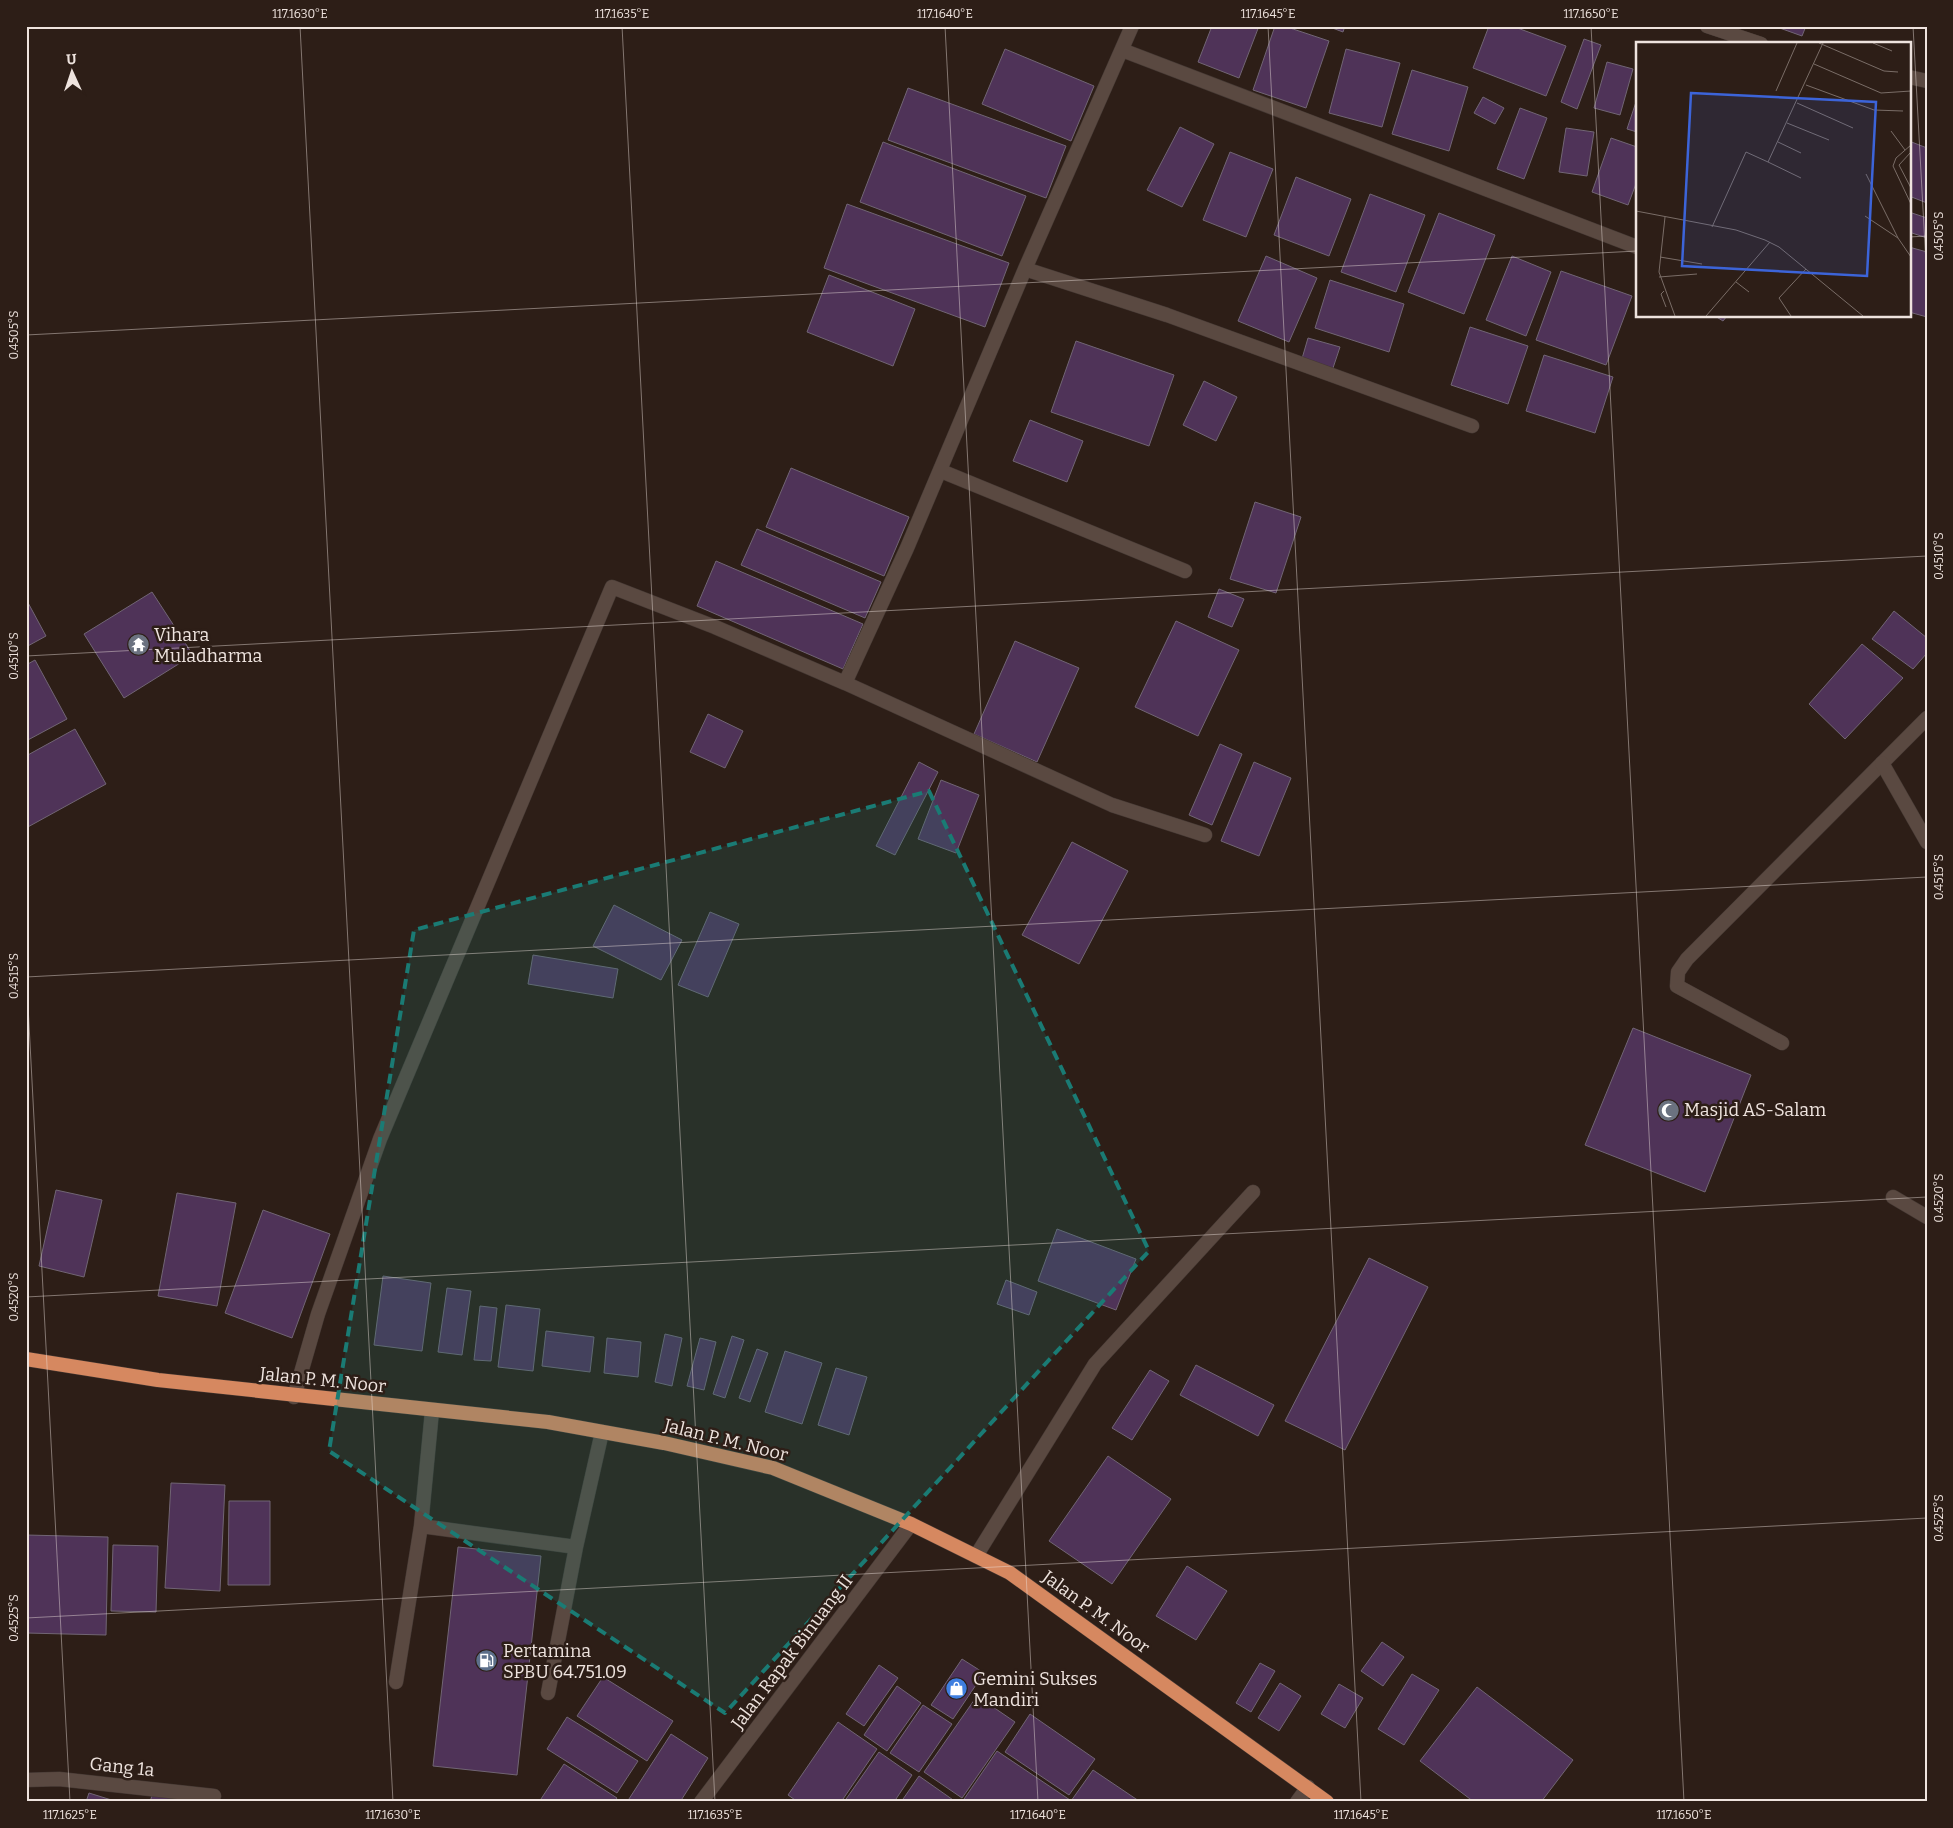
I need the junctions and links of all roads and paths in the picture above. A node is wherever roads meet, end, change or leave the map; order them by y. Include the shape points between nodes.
1 (1132, 26) edge
2 (1707, 26) edge
3 (1756, 42) edge
4 (1122, 50) junction
5 (1910, 77) edge
6 (1927, 81) edge
7 (1636, 246) edge
8 (1025, 269) junction
9 (1472, 426) dead end
10 (941, 471) junction
11 (1185, 571) dead end
12 (845, 683) junction
13 (1927, 718) edge
14 (1882, 763) junction
15 (1205, 835) dead end
16 (1927, 842) edge
17 (1782, 1044) dead end
18 (1254, 1192) dead end
19 (1893, 1197) dead end
20 (1927, 1217) edge
21 (26, 1359) edge
22 (294, 1396) junction
23 (432, 1411) junction
24 (602, 1432) junction
25 (911, 1524) junction
26 (421, 1526) junction
27 (576, 1546) junction
28 (976, 1556) junction
29 (396, 1682) dead end
30 (548, 1693) dead end
31 (26, 1780) edge
32 (1308, 1787) junction
33 (214, 1796) dead end
34 (701, 1802) edge
35 (1298, 1802) edge
36 (1327, 1802) edge

1 - 4 street
2 - 3 street
4 - 7 street
4 - 8 street
5 - 6 street
8 - 9 street via 1167,315
8 - 10 street
10 - 11 street
10 - 12 street
12 - 15 street via 1112,805
12 - 22 street via 612,587 380,1139 318,1314
13 - 14 street
14 - 16 street
14 - 17 street via 1687,959 1678,972 1677,986
18 - 28 street via 1095,1364
19 - 20 street
21 - 22 highway, Jalan P. M. Noor via 158,1380
22 - 23 highway, Jalan P. M. Noor
23 - 24 highway, Jalan P. M. Noor via 548,1422
23 - 26 street
24 - 25 highway, Jalan P. M. Noor via 664,1442 773,1468
24 - 27 street
25 - 28 highway, Jalan P. M. Noor
25 - 34 street, Jalan Rapak Binuang II
26 - 27 street
26 - 29 street
27 - 30 street
28 - 32 highway, Jalan P. M. Noor via 1010,1573
31 - 33 street, Gang 1a via 59,1779
32 - 35 street
32 - 36 highway, Jalan P. M. Noor

